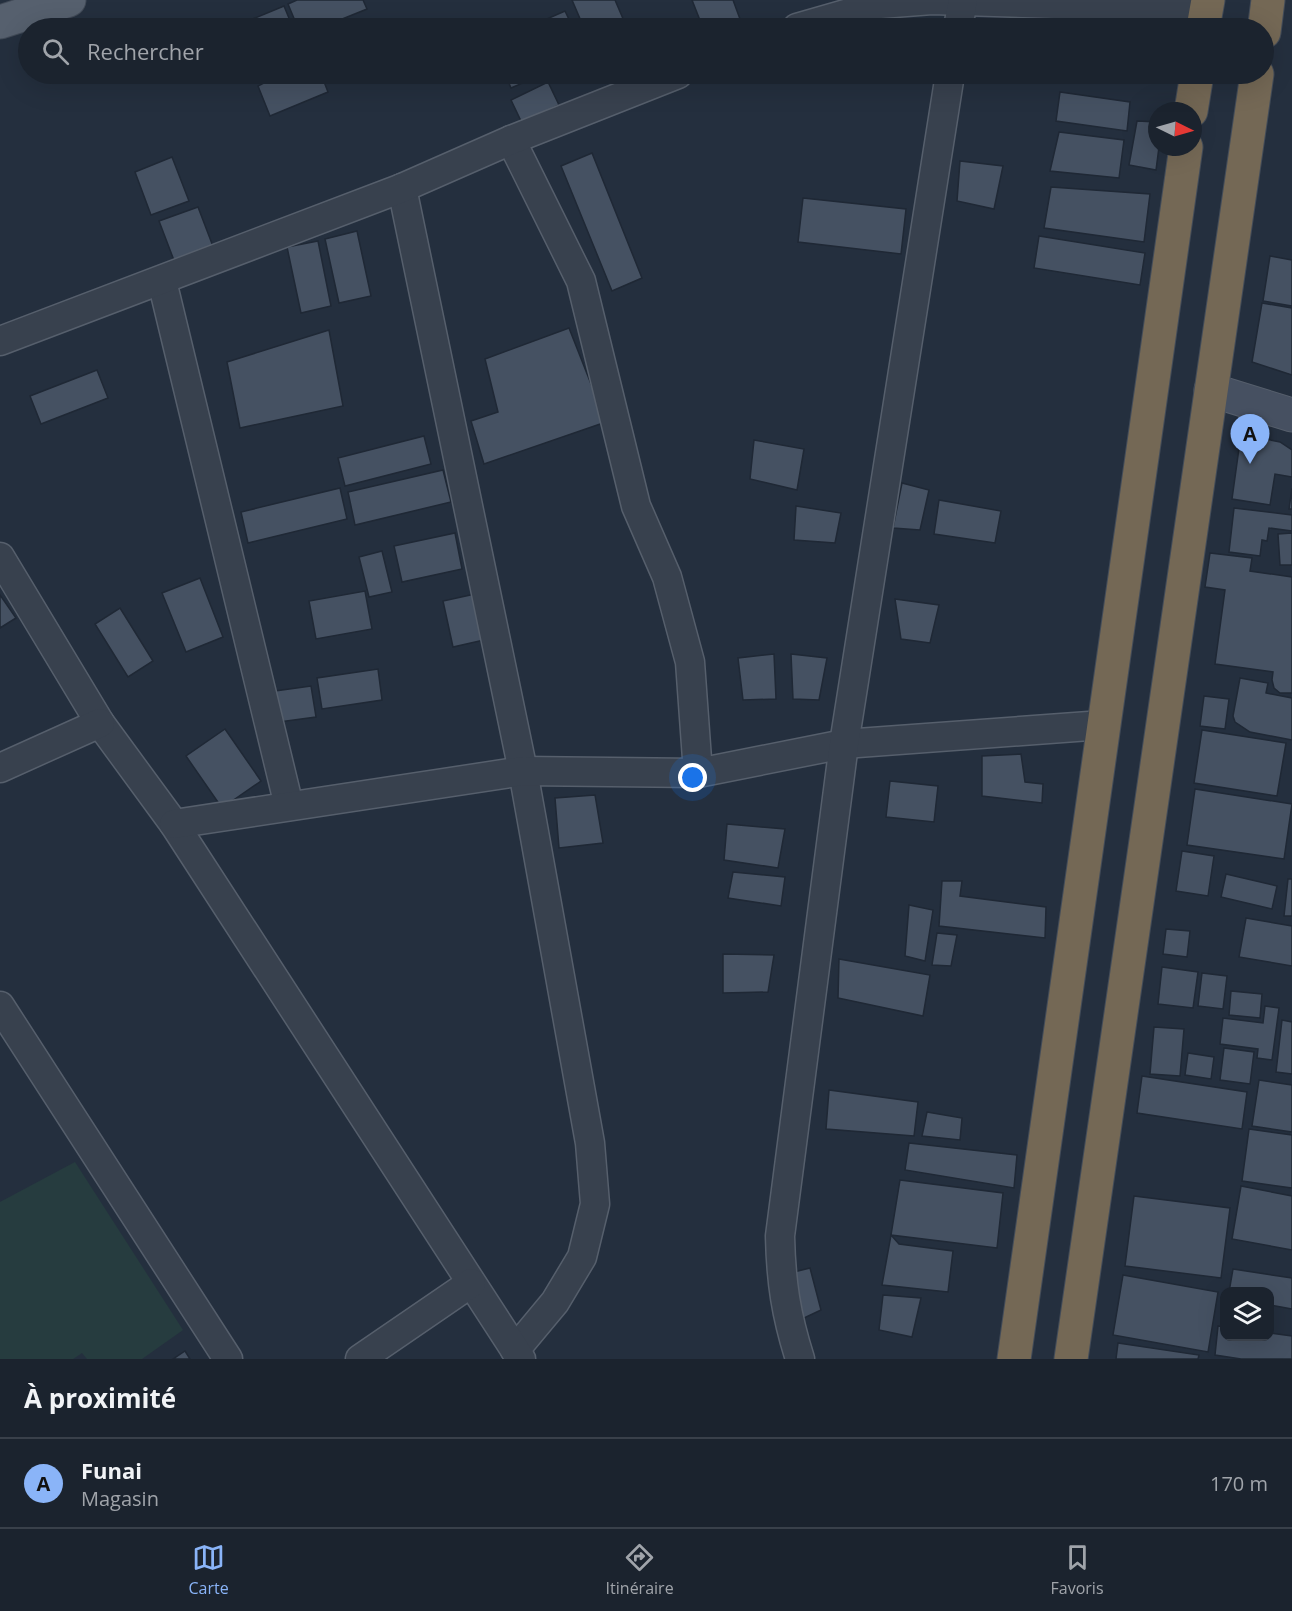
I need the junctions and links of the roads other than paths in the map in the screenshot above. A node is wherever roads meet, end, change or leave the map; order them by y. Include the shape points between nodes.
1 (69, 0) edge
2 (1268, 0) edge
3 (961, 10) edge
4 (1206, 13) edge
5 (832, 18) edge
6 (1265, 18) edge
7 (0, 22) edge
8 (653, 84) edge
9 (948, 84) edge
10 (1195, 84) edge
11 (1256, 84) edge
12 (1192, 102) edge
13 (511, 140) junction
14 (1185, 156) edge
15 (402, 188) junction
16 (162, 281) junction
17 (0, 341) edge
18 (1211, 390) junction
19 (1292, 415) edge
20 (0, 556) edge
21 (100, 723) junction
22 (1103, 725) junction
23 (844, 744) junction
24 (0, 768) edge
25 (524, 771) junction
26 (698, 773) junction
27 (289, 806) junction
28 (174, 824) junction
29 (0, 1006) edge
30 (471, 1283) junction
31 (518, 1354) edge
32 (228, 1359) edge
33 (360, 1359) edge
34 (800, 1359) edge
35 (1014, 1359) edge
36 (1071, 1359) edge

1 - 7 main road
2 - 6 highway
3 - 4 street
3 - 5 street via 932,0 880,4
8 - 13 street
9 - 23 street
10 - 12 highway
11 - 18 highway
13 - 15 street
13 - 26 street via 581,281 636,506 668,577 690,662
14 - 22 highway
15 - 16 street
15 - 25 street
16 - 17 street
16 - 27 street
18 - 19 street
18 - 36 highway
20 - 21 street
21 - 24 street
21 - 28 street
22 - 23 street
22 - 35 highway
23 - 26 street
23 - 34 street via 780,1236 781,1278
25 - 26 street
25 - 27 street
25 - 31 street via 590,1143 595,1204 582,1257
27 - 28 street
28 - 30 street
29 - 32 street
30 - 31 street
30 - 33 street

